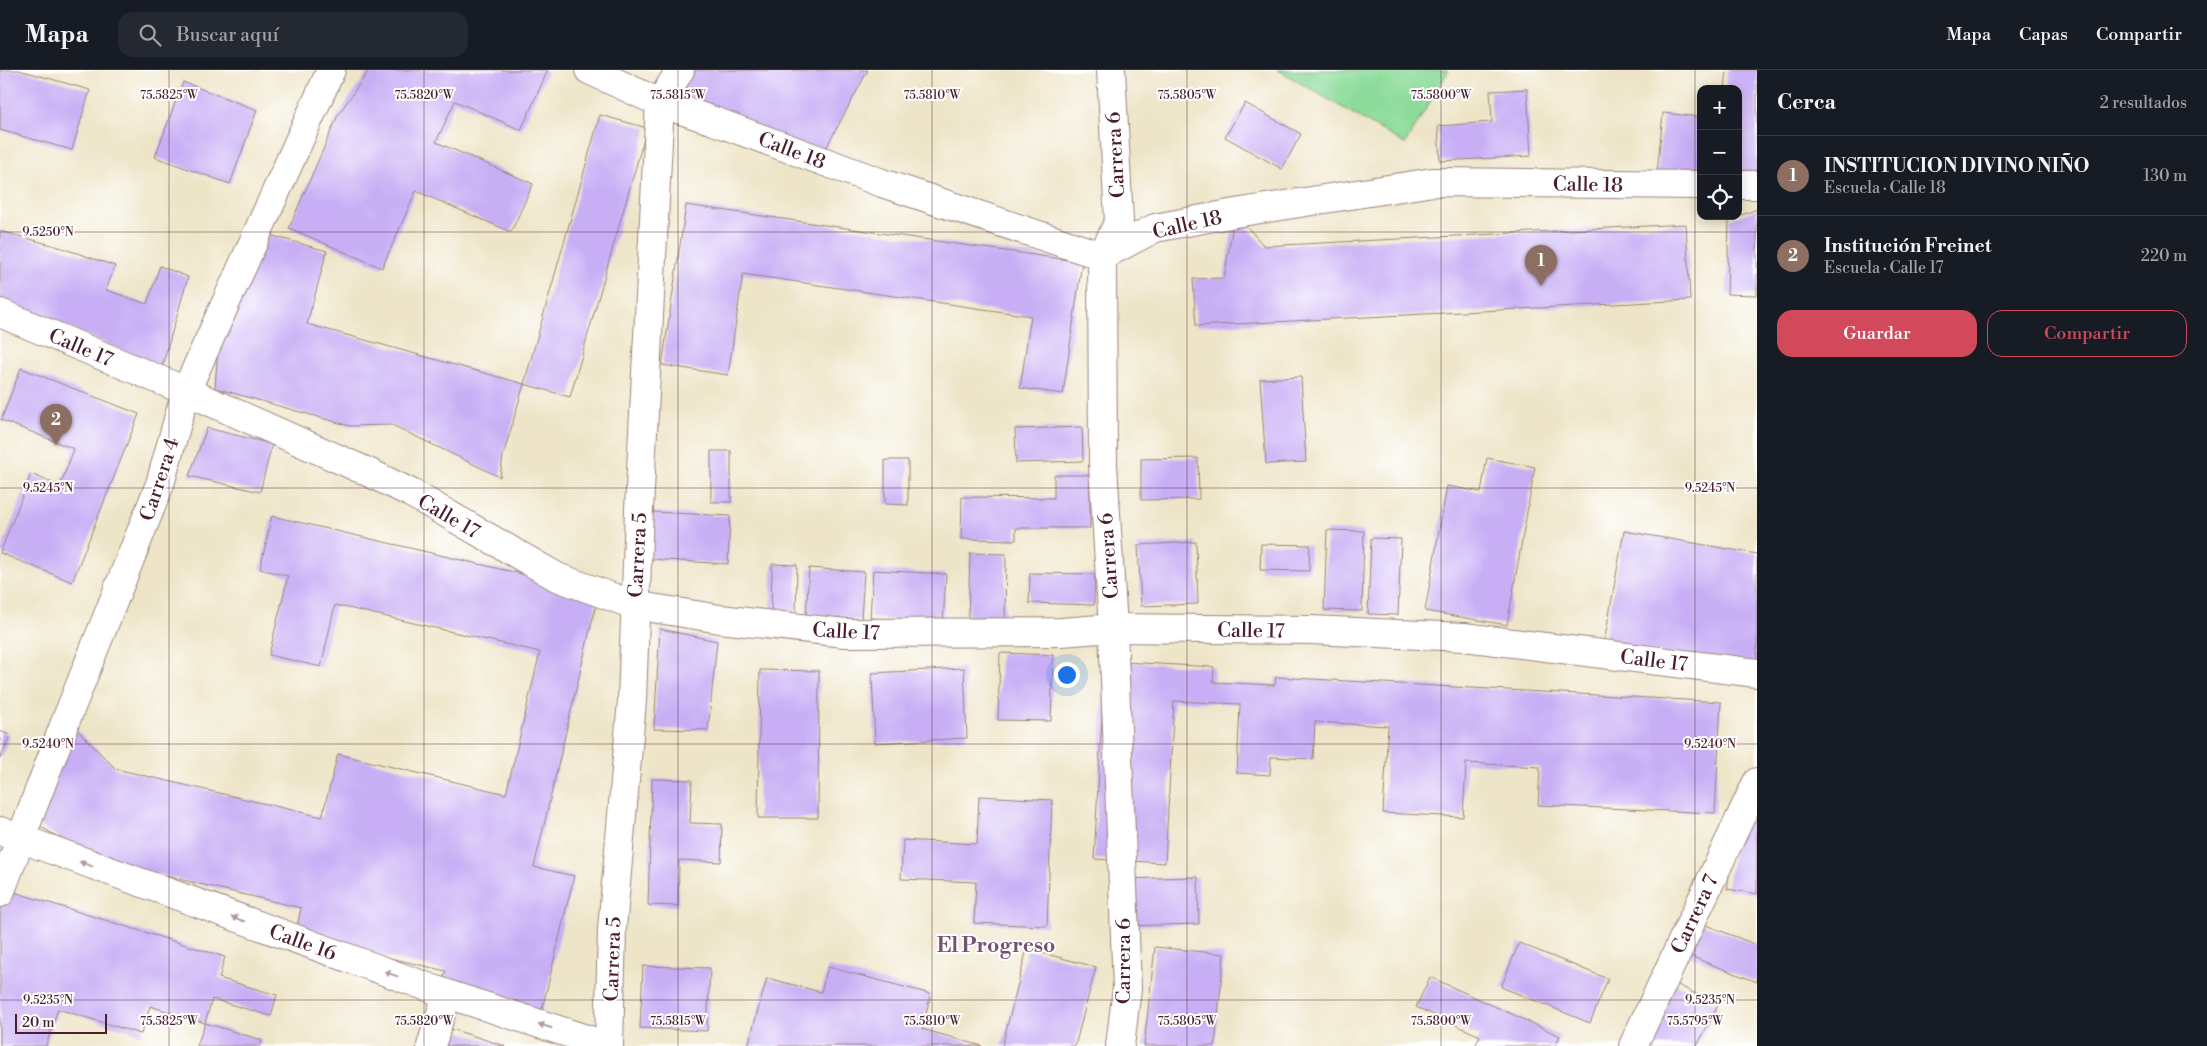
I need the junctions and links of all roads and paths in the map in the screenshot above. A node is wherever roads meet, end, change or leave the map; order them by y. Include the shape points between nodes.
1 (331, 70) edge
2 (589, 70) edge
3 (680, 70) edge
4 (1111, 70) edge
5 (660, 104) junction
6 (1697, 185) edge
7 (1742, 185) edge
8 (1757, 185) edge
9 (1102, 256) junction
10 (0, 313) edge
11 (186, 391) junction
12 (634, 604) junction
13 (1113, 628) junction
14 (1757, 673) edge
15 (1757, 782) edge
16 (10, 835) edge
17 (0, 893) edge
18 (447, 994) junction
19 (431, 1046) edge
20 (609, 1046) edge
21 (1120, 1046) edge
22 (1632, 1046) edge

1 - 11 street, Carrera 4
2 - 5 street, Calle 18
3 - 5 street, Carrera 5
4 - 9 street, Carrera 6 via 1118,221
5 - 9 street, Calle 18 via 882,183
5 - 12 street, Carrera 5
6 - 9 street, Calle 18 via 1433,182 1155,228
7 - 8 street
9 - 13 street, Carrera 6 via 1103,465
10 - 11 street, Calle 17
11 - 12 street, Calle 17 via 394,485 557,577
11 - 16 street, Carrera 4 via 160,484
12 - 13 street, Calle 17 via 720,619 845,633 1061,632
12 - 20 street, Carrera 5 via 632,701 612,929
13 - 14 street, Calle 17 via 1311,630 1464,637
13 - 21 street, Carrera 6 via 1127,988
15 - 22 street, Carrera 7
16 - 17 street, Carrera 4
18 -> 16 street, Calle 16
18 - 19 street
20 -> 18 street, Calle 16

